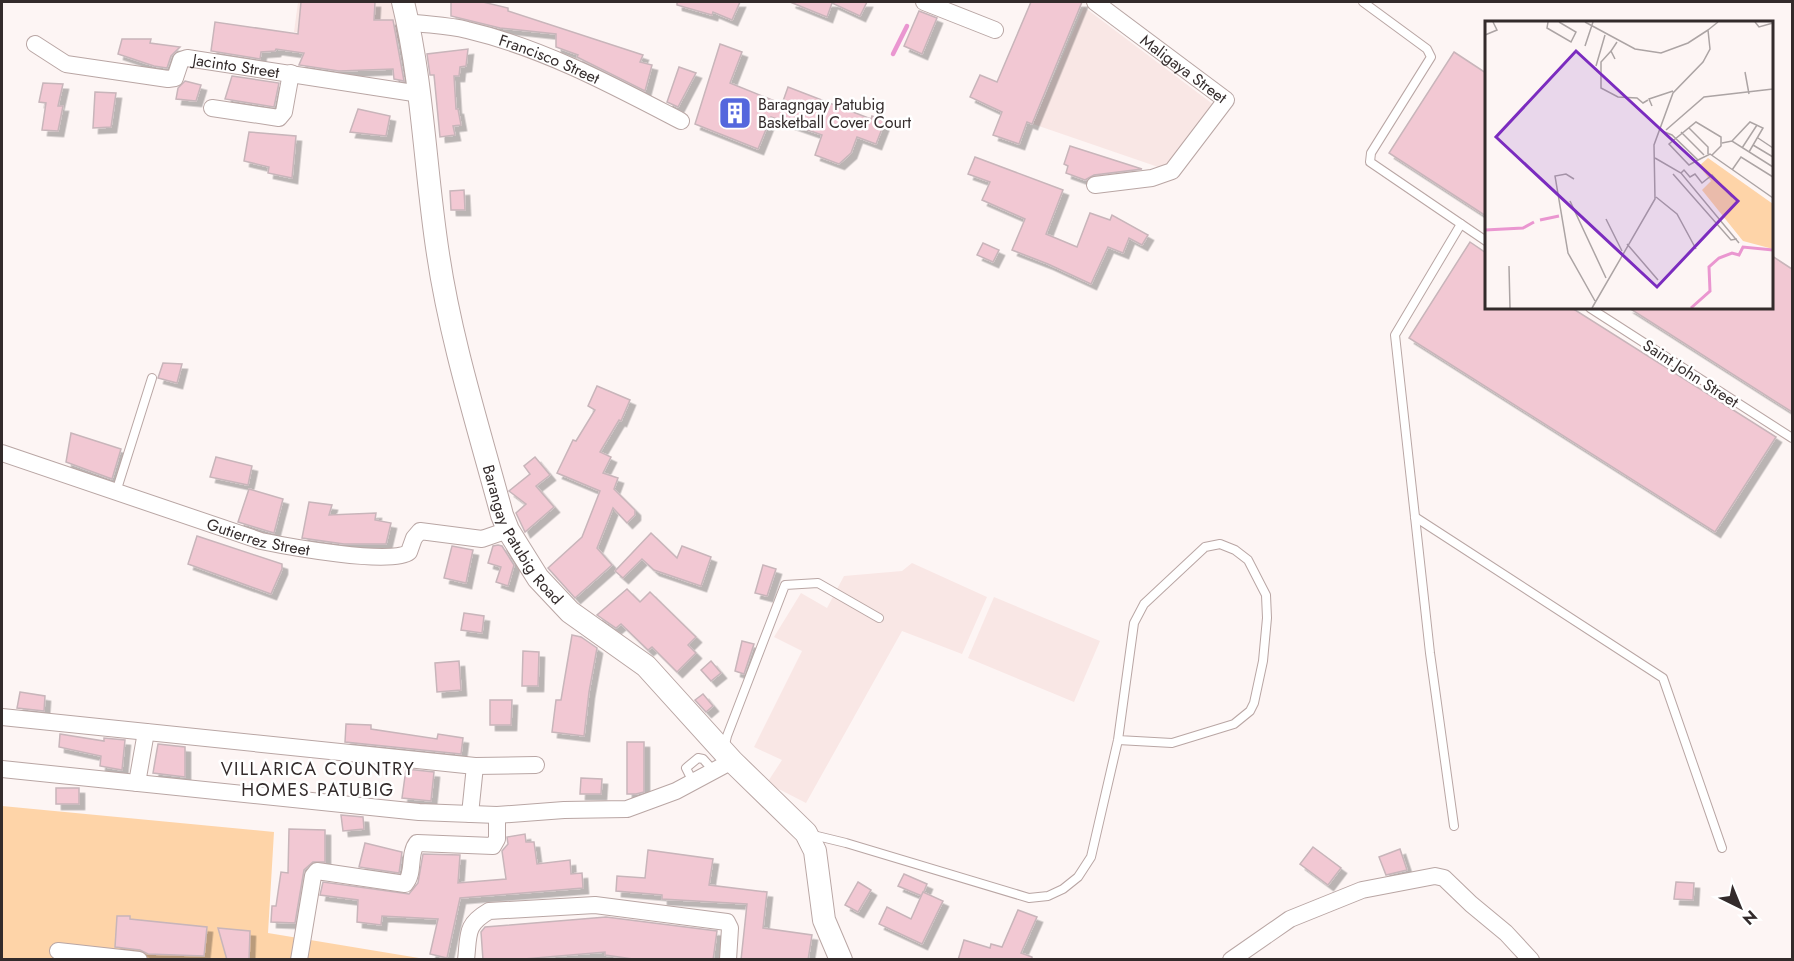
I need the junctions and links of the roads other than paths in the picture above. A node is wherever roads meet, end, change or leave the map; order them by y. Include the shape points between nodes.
1 (924, 2) edge
2 (1364, 2) edge
3 (1105, 4) edge
4 (405, 12) edge
5 (995, 30) dead end
6 (35, 45) dead end
7 (291, 73) junction
8 (420, 94) junction
9 (212, 108) dead end
10 (681, 121) dead end
11 (1095, 184) dead end
12 (1461, 224) junction
13 (1485, 240) edge
14 (1592, 309) edge
15 (152, 378) dead end
16 (1792, 438) edge
17 (2, 453) edge
18 (116, 492) junction
19 (1415, 517) junction
20 (508, 530) junction
21 (879, 618) dead end
22 (2, 717) edge
23 (146, 732) junction
24 (1118, 740) junction
25 (723, 761) junction
26 (536, 765) dead end
27 (475, 766) junction
28 (2, 769) edge
29 (137, 783) junction
30 (470, 814) junction
31 (497, 815) junction
32 (1454, 826) dead end
33 (806, 833) junction
34 (1722, 848) dead end
35 (58, 951) dead end
36 (838, 958) edge
37 (139, 960) edge
38 (299, 960) edge
39 (466, 960) edge
40 (728, 960) edge
41 (1231, 960) edge
42 (1531, 960) edge

1 - 5 street
2 - 12 lane via 1427,49 1431,57 1371,153 1370,162
3 - 11 street, Maligaya Street via 1226,100 1172,171 1152,178
4 - 8 main road, Barangay Patubig Road
4 - 10 street, Francisco Street via 592,74
6 - 7 street, Jacinto Street via 66,64 168,79 175,78 184,58
7 - 8 street, Jacinto Street
7 - 9 street via 284,112 279,118
8 - 20 main road, Barangay Patubig Road via 438,255 450,316
12 - 13 lane
12 - 19 lane via 1395,335
14 - 16 lane, Saint John Street
15 - 18 lane
17 - 18 street, Gutierrez Street
18 - 20 street, Gutierrez Street via 261,541 381,558 406,555 420,531 483,539
19 - 32 lane
19 - 34 lane via 1663,678
20 - 25 main road, Barangay Patubig Road via 538,578 570,612 646,666
21 - 25 lane via 818,583 785,585 727,736
22 - 23 street
23 - 27 street
23 - 29 street
24 - 24 lane via 1172,743 1234,724 1250,711 1263,661 1266,595 1248,561 1235,550 1220,544 1205,547 1144,604 1134,623
24 - 33 lane via 1091,858 1078,878 1048,897 1029,898
25 - 31 street via 676,791 627,809
25 - 33 main road, Barangay Patubig Road
26 - 27 street
27 - 30 street
28 - 29 street
29 - 30 street
30 - 31 street
31 - 38 street via 497,839 493,846 417,843 405,884 317,871 312,876
33 - 36 main road, Barangay Patubig Road via 815,851 824,920
35 - 37 street
39 - 40 street via 470,930 476,918 489,911 595,904 727,922
41 - 42 street via 1290,919 1362,890 1435,876 1444,878

